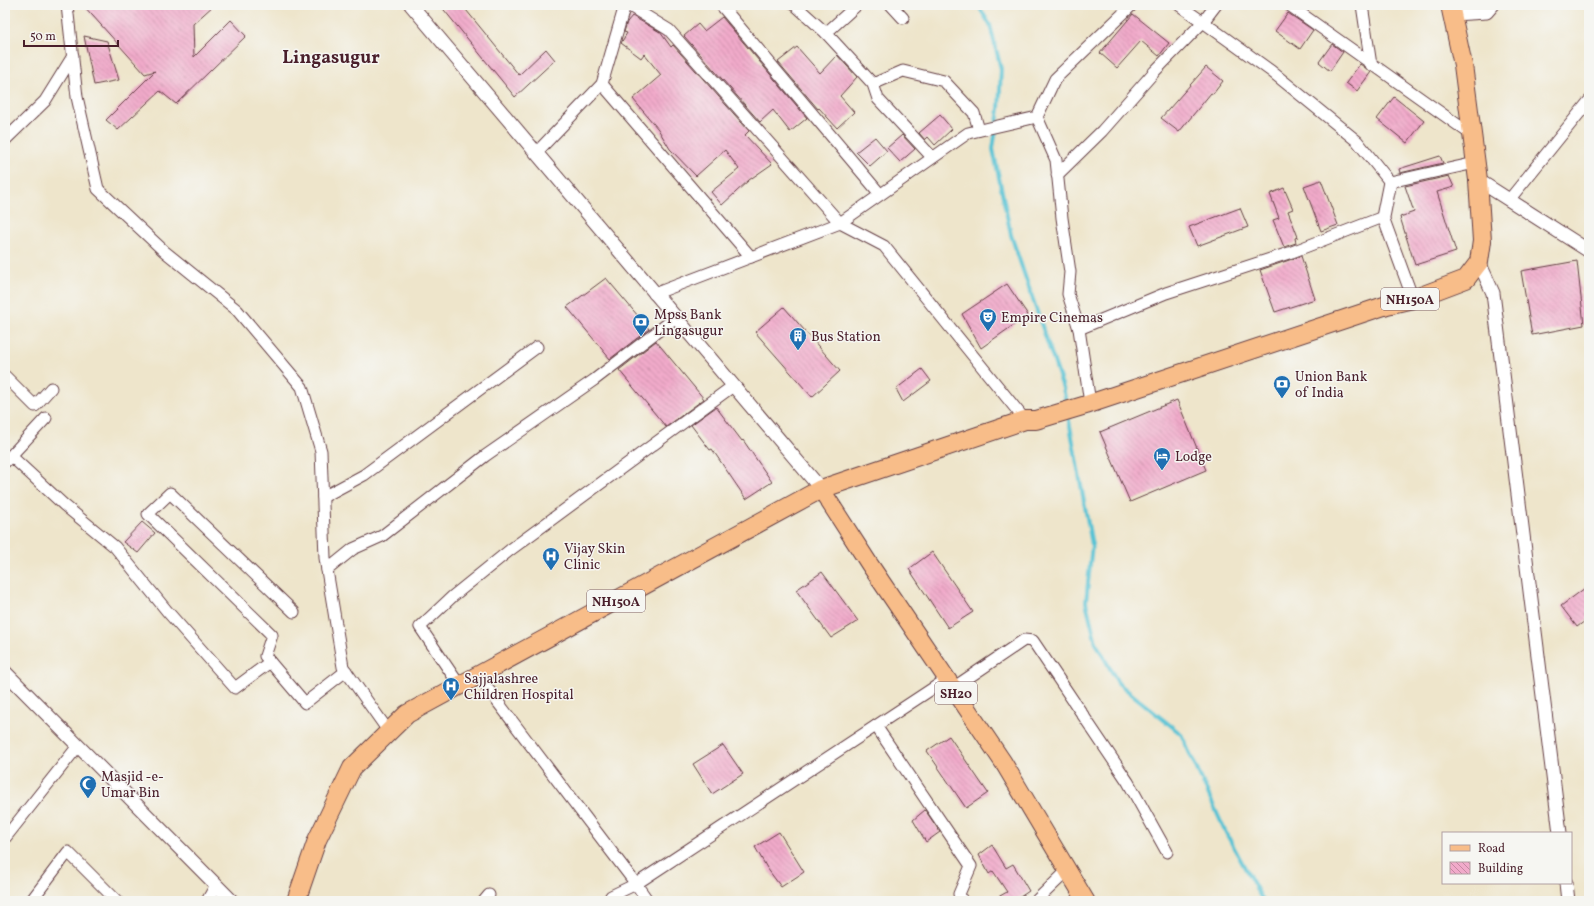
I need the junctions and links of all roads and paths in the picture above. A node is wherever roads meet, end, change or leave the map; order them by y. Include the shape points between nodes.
1 (67, 5) edge
2 (411, 5) edge
3 (625, 5) edge
4 (628, 5) edge
5 (721, 5) edge
6 (795, 5) edge
7 (857, 5) edge
8 (891, 5) edge
9 (1132, 5) edge
10 (1179, 5) edge
11 (1216, 5) edge
12 (1289, 5) edge
13 (1362, 5) edge
14 (1494, 5) edge
15 (1452, 10) edge
16 (903, 18) dead end
17 (1203, 22) junction
18 (826, 33) junction
19 (73, 56) junction
20 (1371, 64) junction
21 (602, 84) junction
22 (873, 84) junction
23 (1589, 100) edge
24 (1037, 116) junction
25 (979, 130) junction
26 (1472, 135) junction
27 (5, 140) edge
28 (536, 153) junction
29 (932, 157) junction
30 (1477, 172) junction
31 (1057, 175) junction
32 (1390, 182) junction
33 (880, 194) junction
34 (1509, 200) junction
35 (1383, 217) junction
36 (840, 223) junction
37 (1588, 249) edge
38 (751, 257) junction
39 (1479, 262) junction
40 (654, 294) junction
41 (1413, 299) junction
42 (675, 318) junction
43 (1079, 329) junction
44 (537, 346) dead end
45 (5, 376) edge
46 (733, 386) junction
47 (51, 388) dead end
48 (1088, 404) junction
49 (46, 418) dead end
50 (1030, 420) junction
51 (8, 459) edge
52 (821, 489) junction
53 (323, 497) junction
54 (327, 570) junction
55 (294, 612) dead end
56 (270, 662) junction
57 (346, 671) junction
58 (5, 672) edge
59 (478, 676) junction
60 (950, 684) junction
61 (460, 686) junction
62 (876, 726) junction
63 (389, 732) junction
64 (78, 746) junction
65 (1560, 832) edge
66 (5, 838) edge
67 (1166, 852) dead end
68 (1068, 870) junction
69 (636, 884) junction
70 (1566, 884) edge
71 (216, 885) junction
72 (31, 901) edge
73 (118, 901) edge
74 (207, 901) edge
75 (232, 901) edge
76 (296, 901) edge
77 (608, 901) edge
78 (648, 901) edge
79 (962, 901) edge
80 (1036, 901) edge
81 (1086, 901) edge
82 (1568, 901) edge

1 - 19 street
2 - 28 street
3 - 21 street
4 - 36 street via 669,30
5 - 33 street
6 - 18 street
7 - 18 street
8 - 16 street
9 - 24 street via 1055,79
10 - 17 street
11 - 17 street
12 - 20 street
13 - 20 street
14 - 15 street via 1488,13
15 - 26 highway, NH150A via 1463,65
17 - 31 street via 1102,131
17 - 32 street via 1271,71 1357,141
18 - 22 street
19 - 27 street via 45,101
19 - 53 street via 77,97 98,189 164,251 237,310 302,387 321,451
20 - 26 street
21 - 28 street
21 - 38 street
22 - 25 street via 903,70 944,81 974,113
22 - 29 street via 878,99
23 - 34 street
24 - 25 street
24 - 31 street via 1056,160
25 - 29 street via 968,133
26 - 30 highway, NH150A
28 - 40 street
29 - 33 street
30 - 32 street
30 - 34 street
30 - 39 highway, NH150A via 1482,241
31 - 43 street via 1070,272 1068,294
32 - 35 street
33 - 36 street
34 - 37 street
35 - 41 street
35 - 43 street via 1292,252 1166,292
36 - 38 street
36 - 50 street via 884,246
38 - 40 street
39 - 41 highway, NH150A via 1466,279
39 - 65 street via 1493,293
40 - 42 street
41 - 48 highway, NH150A via 1387,304
42 - 46 street
42 - 54 street via 594,380 485,456 382,536 353,549
43 - 48 street
44 - 53 street via 364,475
45 - 47 street via 35,406
46 - 52 street
46 - 61 street via 510,550 420,627
48 - 50 highway, NH150A
49 - 51 street
50 - 52 highway, NH150A
51 - 56 street via 115,547 235,688
52 - 59 highway, NH150A
52 - 60 main road, SH20
53 - 54 street
54 - 57 street via 343,667
55 - 56 street via 170,493 148,514 272,635 265,656
56 - 57 street via 305,703
57 - 63 street
58 - 64 street
59 - 61 highway, NH150A
59 - 69 street
60 - 62 street
60 - 67 street via 1024,640 1033,641 1128,782
60 - 68 main road, SH20 via 1003,762
61 - 63 highway, NH150A via 408,714
62 - 69 street
62 - 79 street via 971,866 959,894
63 - 76 highway, NH150A via 352,768 317,840
64 - 66 street
64 - 71 street
68 - 80 street
68 - 81 main road, SH20
69 - 77 street via 611,896
69 - 78 street
70 - 82 street
71 - 74 street
71 - 75 street
72 - 73 street via 68,852

